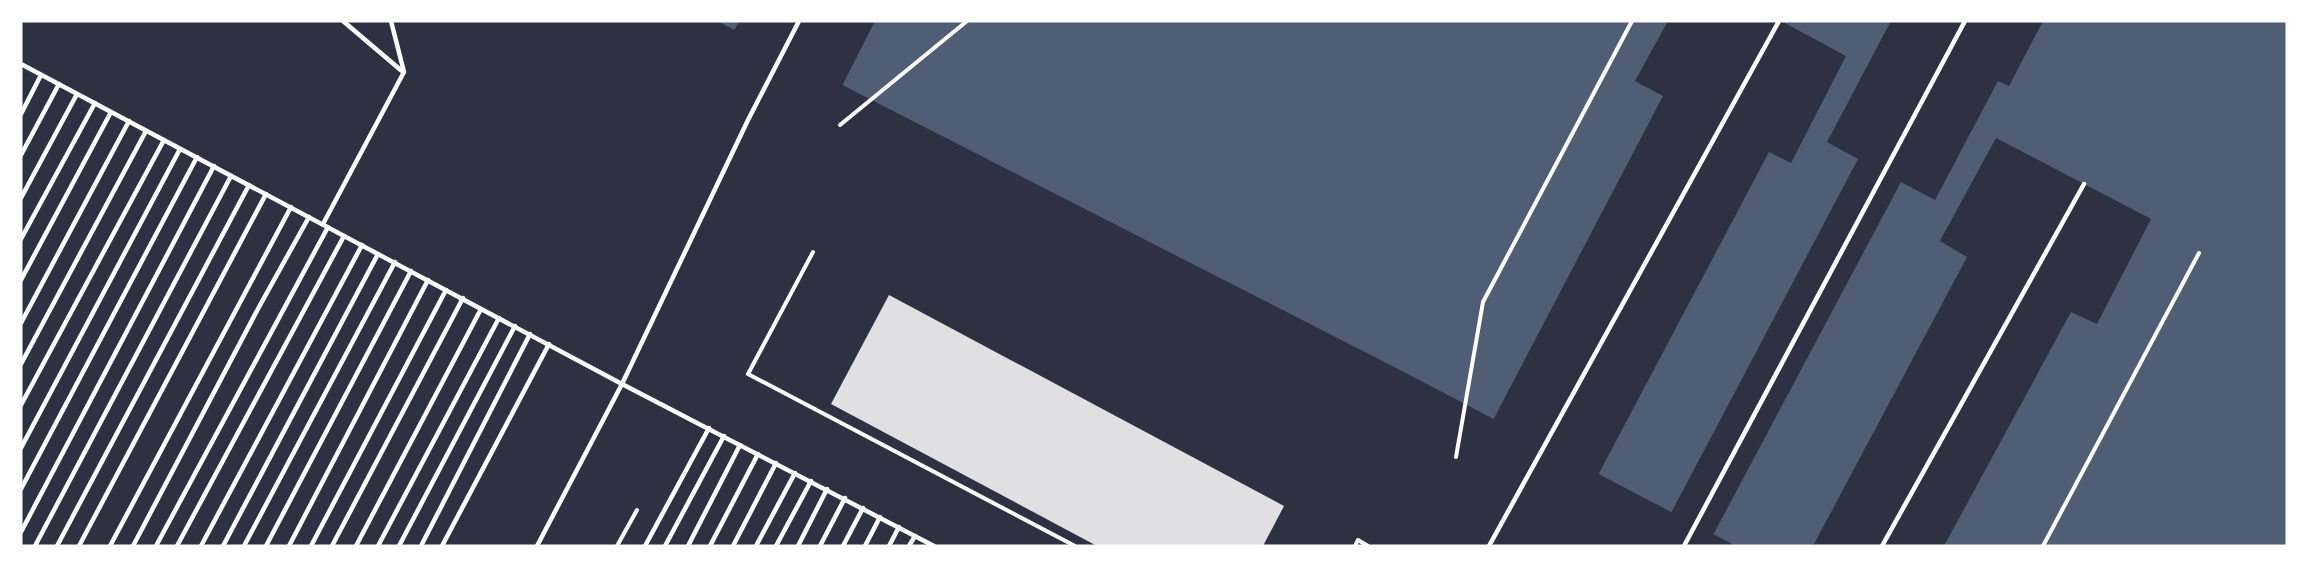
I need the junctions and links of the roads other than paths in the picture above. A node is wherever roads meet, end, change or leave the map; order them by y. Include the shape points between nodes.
1 (343, 21) edge
2 (391, 21) edge
3 (799, 21) edge
4 (1779, 21) edge
5 (1965, 21) edge
6 (23, 65) edge
7 (21, 72) edge
8 (404, 72) junction
9 (41, 75) junction
10 (59, 84) junction
11 (77, 94) junction
12 (95, 103) junction
13 (111, 112) junction
14 (21, 114) edge
15 (129, 121) junction
16 (146, 131) junction
17 (164, 140) junction
18 (180, 149) junction
19 (21, 155) edge
20 (197, 158) junction
21 (214, 166) junction
22 (231, 176) junction
23 (2084, 184) dead end
24 (249, 185) junction
25 (266, 194) junction
26 (21, 198) edge
27 (291, 207) junction
28 (309, 217) junction
29 (326, 226) junction
30 (344, 236) junction
31 (21, 239) edge
32 (362, 245) junction
33 (378, 254) junction
34 (394, 262) junction
35 (411, 271) junction
36 (21, 280) edge
37 (428, 280) junction
38 (446, 290) junction
39 (463, 298) junction
40 (481, 309) junction
41 (499, 318) junction
42 (21, 323) edge
43 (515, 326) junction
44 (530, 334) junction
45 (549, 344) junction
46 (21, 364) edge
47 (622, 384) junction
48 (21, 405) edge
49 (709, 429) junction
50 (724, 436) junction
51 (740, 445) junction
52 (21, 448) edge
53 (758, 454) junction
54 (776, 463) junction
55 (795, 473) junction
56 (811, 481) junction
57 (21, 489) edge
58 (827, 489) junction
59 (845, 498) junction
60 (863, 508) junction
61 (880, 517) junction
62 (898, 527) junction
63 (21, 531) edge
64 (915, 536) junction
65 (35, 546) edge
66 (57, 546) edge
67 (79, 546) edge
68 (110, 546) edge
69 (132, 546) edge
70 (156, 546) edge
71 (177, 546) edge
72 (201, 546) edge
73 (222, 546) edge
74 (244, 546) edge
75 (266, 546) edge
76 (289, 546) edge
77 (311, 546) edge
78 (332, 546) edge
79 (356, 546) edge
80 (378, 546) edge
81 (399, 546) edge
82 (421, 546) edge
83 (442, 546) edge
84 (537, 546) edge
85 (645, 546) edge
86 (666, 546) edge
87 (688, 546) edge
88 (710, 546) edge
89 (733, 546) edge
90 (756, 546) edge
91 (777, 546) edge
92 (798, 546) edge
93 (820, 546) edge
94 (843, 546) edge
95 (865, 546) edge
96 (889, 546) edge
97 (909, 546) edge
98 (933, 546) edge
99 (1489, 546) edge
100 (1684, 546) edge
101 (1882, 546) edge

1 - 8 lane
2 - 8 lane
3 - 47 lane
4 - 99 lane
5 - 100 lane
6 - 7 lane
6 - 9 lane
8 - 29 lane
9 - 10 lane
9 - 14 lane
10 - 11 lane
10 - 19 lane
11 - 12 lane
11 - 26 lane
12 - 13 lane
12 - 31 lane
13 - 15 lane
13 - 36 lane
15 - 16 lane
15 - 42 lane
16 - 17 lane
16 - 46 lane
17 - 18 lane
17 - 48 lane
18 - 20 lane
18 - 52 lane
20 - 21 lane
20 - 57 lane
21 - 22 lane
21 - 63 lane
22 - 24 lane
22 - 65 lane
23 - 101 lane
24 - 25 lane
24 - 66 lane
25 - 27 lane
25 - 67 lane
27 - 28 lane
27 - 68 lane
28 - 29 lane
28 - 69 lane
29 - 30 lane
29 - 70 lane
30 - 32 lane
30 - 71 lane
32 - 33 lane
32 - 72 lane
33 - 34 lane
33 - 73 lane
34 - 35 lane
34 - 74 lane
35 - 37 lane
35 - 75 lane
37 - 38 lane
37 - 76 lane
38 - 39 lane
38 - 77 lane
39 - 40 lane
39 - 78 lane
40 - 41 lane
40 - 79 lane
41 - 43 lane
41 - 80 lane
43 - 44 lane
43 - 81 lane
44 - 45 lane
44 - 82 lane
45 - 47 lane
45 - 83 lane
47 - 49 lane
47 - 84 lane
49 - 50 lane
49 - 85 lane
50 - 51 lane
50 - 86 lane
51 - 53 lane
51 - 87 lane
53 - 54 lane
53 - 88 lane
54 - 55 lane
54 - 89 lane
55 - 56 lane
55 - 90 lane
56 - 58 lane
56 - 91 lane
58 - 59 lane
58 - 92 lane
59 - 60 lane
59 - 93 lane
60 - 61 lane
60 - 94 lane
61 - 62 lane
61 - 95 lane
62 - 64 lane
62 - 96 lane
64 - 97 lane
64 - 98 lane

